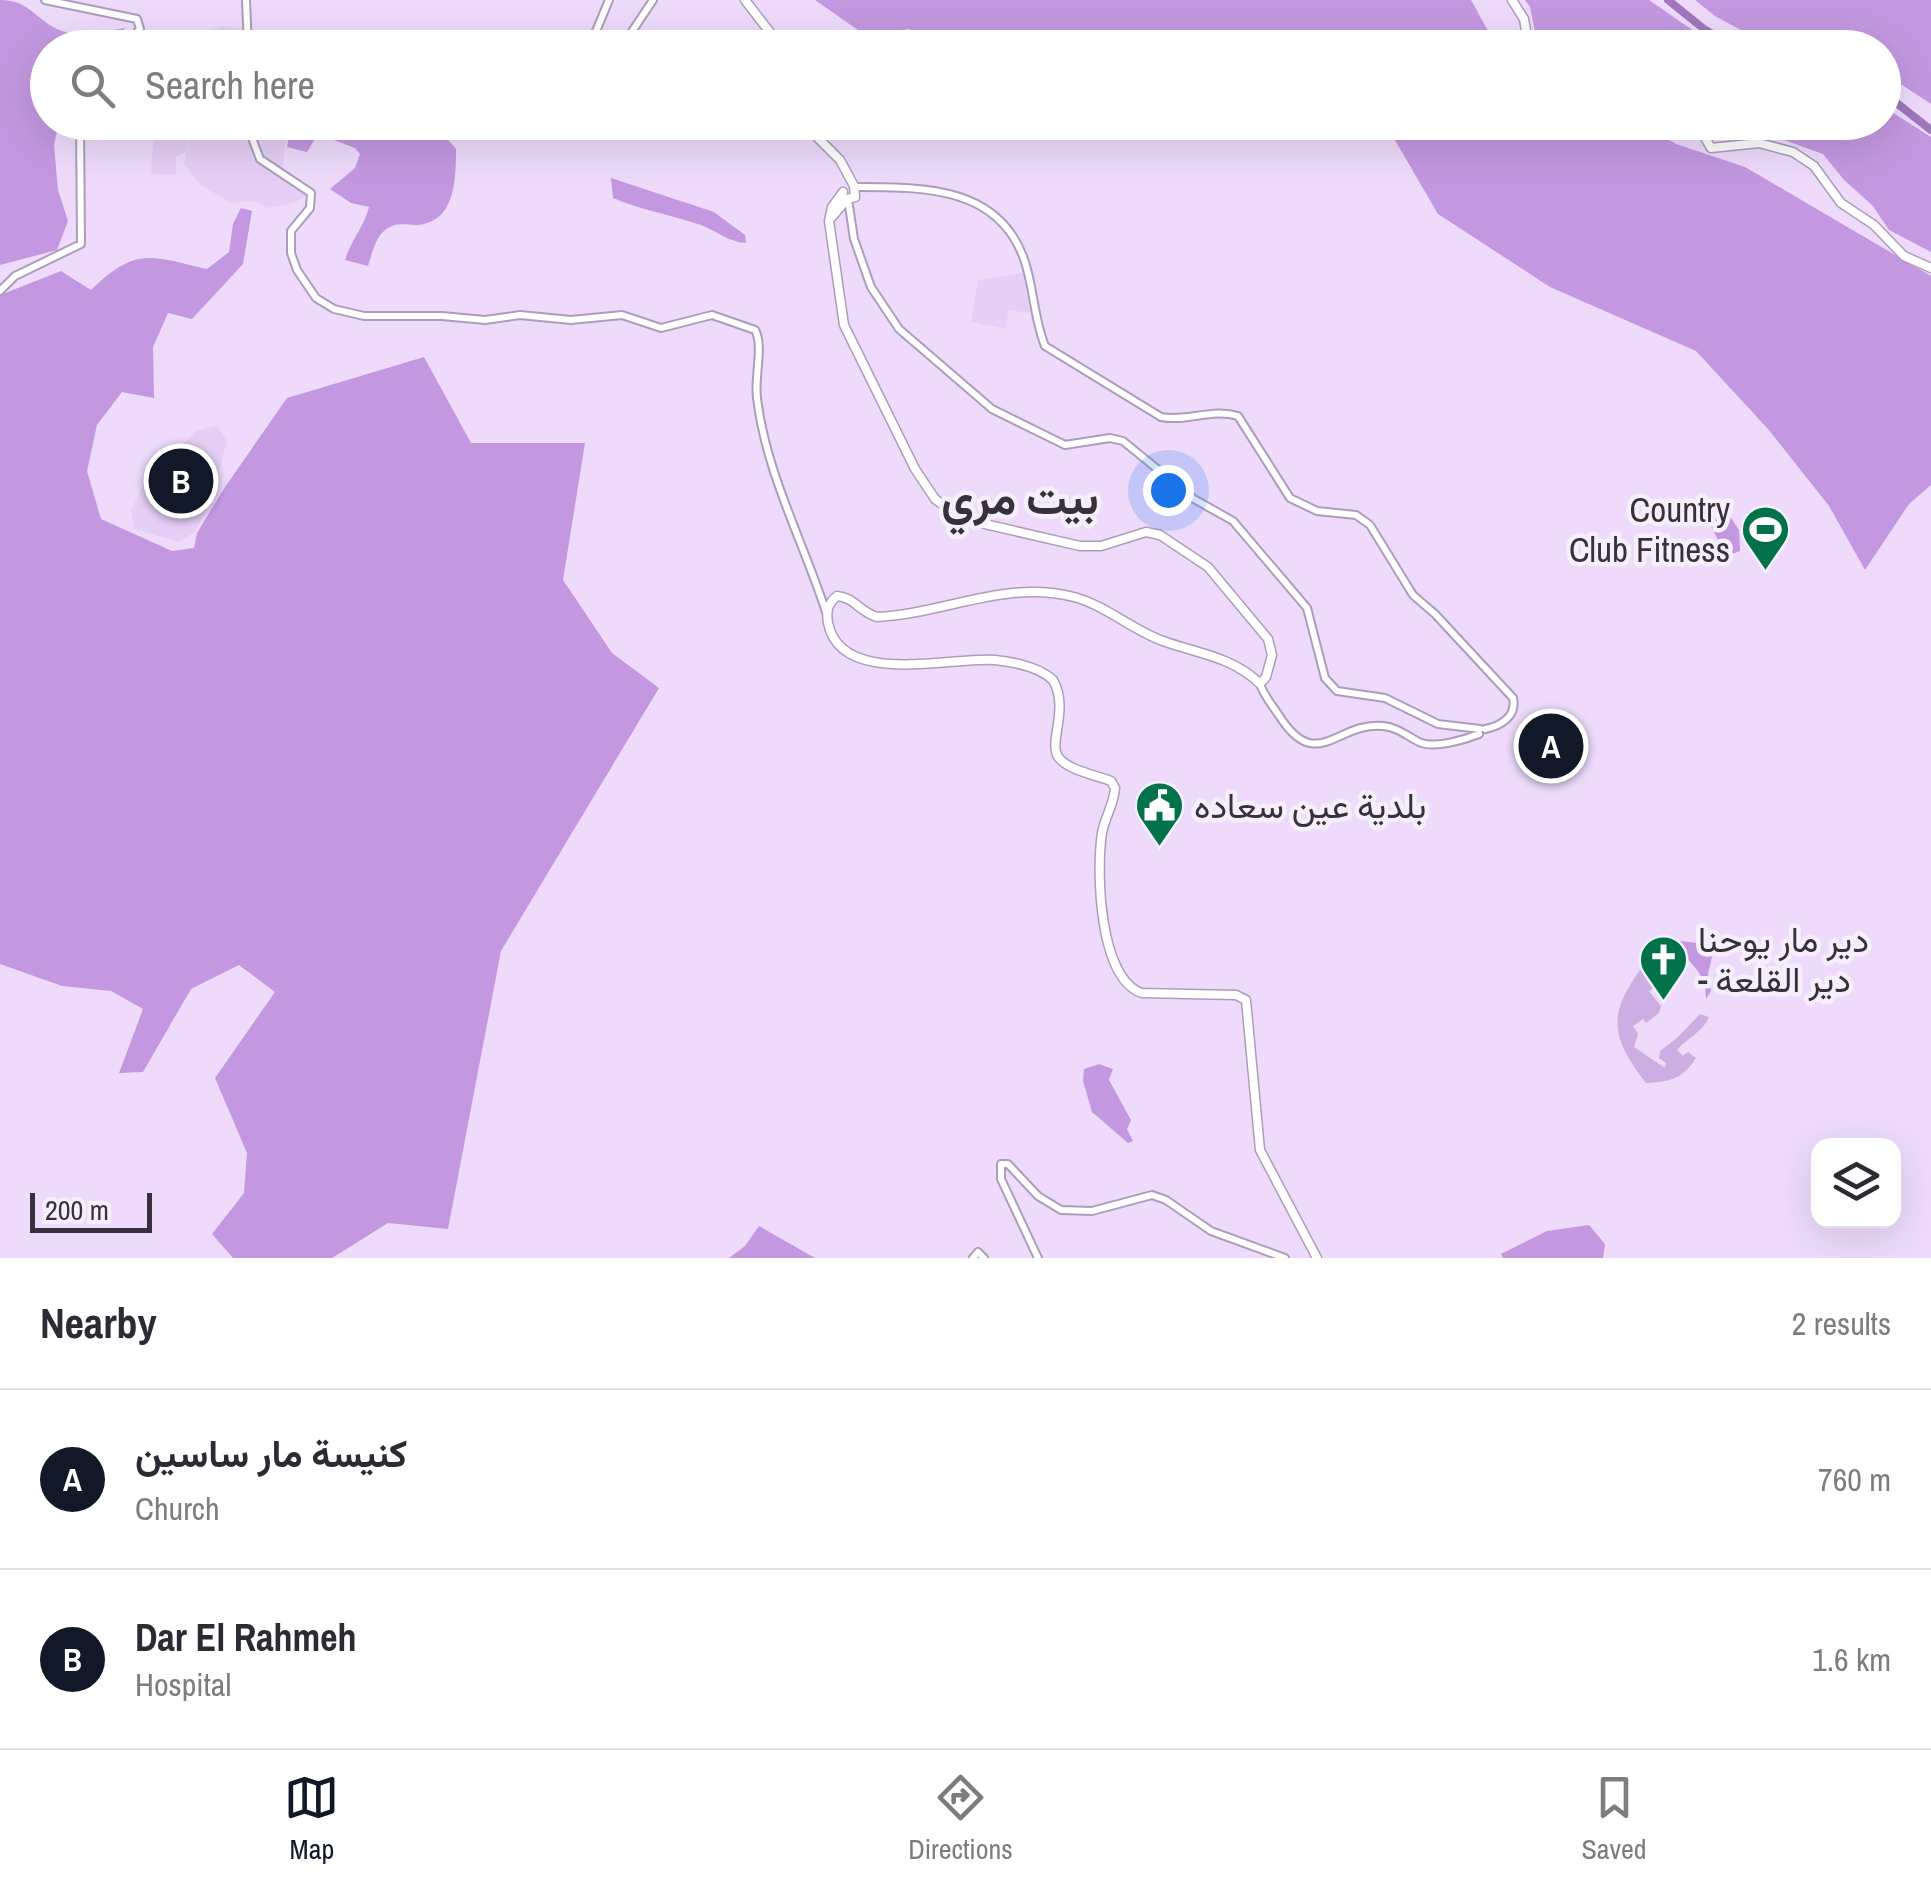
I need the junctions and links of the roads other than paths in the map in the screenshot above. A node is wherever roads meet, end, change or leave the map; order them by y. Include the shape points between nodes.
1 (45, 0) edge
2 (246, 0) edge
3 (609, 0) edge
4 (653, 0) edge
5 (744, 0) edge
6 (1512, 0) edge
7 (139, 30) edge
8 (247, 30) edge
9 (596, 30) edge
10 (633, 30) edge
11 (768, 30) edge
12 (1526, 30) edge
13 (80, 140) edge
14 (253, 140) edge
15 (820, 140) edge
16 (1706, 140) edge
17 (850, 192) junction
18 (1931, 268) edge
19 (0, 291) edge
20 (827, 613) junction
21 (1258, 682) junction
22 (1481, 731) junction
23 (973, 1258) edge
24 (984, 1258) edge
25 (1038, 1258) edge
26 (1285, 1258) edge
27 (1317, 1258) edge

1 - 7 street via 137,19
2 - 8 street
3 - 9 street
4 - 10 street
5 - 11 main road
6 - 12 main road
13 - 19 street via 81,244 15,276
14 - 20 street via 260,159 311,193 290,248 317,300 334,309 485,320 626,316 661,328 712,314 755,330 757,401 772,461
15 - 17 main road via 837,156
16 - 18 main road via 1710,147 1759,143 1808,160 1841,203 1904,256
17 - 21 main road via 832,207 829,221 844,325 935,498 976,522 1080,546 1160,535 1208,567 1268,638 1268,670
17 - 22 street via 870,287 884,311 985,404 1064,446 1124,441 1194,500 1240,527 1308,608 1325,678 1334,689 1385,698 1434,723
17 - 22 street via 870,186 941,191 983,206 1020,250 1045,346 1161,418 1238,416 1293,502 1356,515 1370,525 1413,595 1513,698 1512,713
20 - 21 main road via 837,596 884,617 1004,594 1052,593 1092,603
20 - 27 main road via 835,641 877,662 994,660 1053,680 1062,708 1059,758 1115,788 1102,832 1101,911 1123,980 1142,994 1246,1000 1260,1150
21 - 22 street via 1286,727 1312,744 1372,726 1427,744
23 - 24 street via 977,1252
25 - 26 street via 1001,1179 1001,1164 1061,1210 1092,1211 1152,1195 1221,1236

